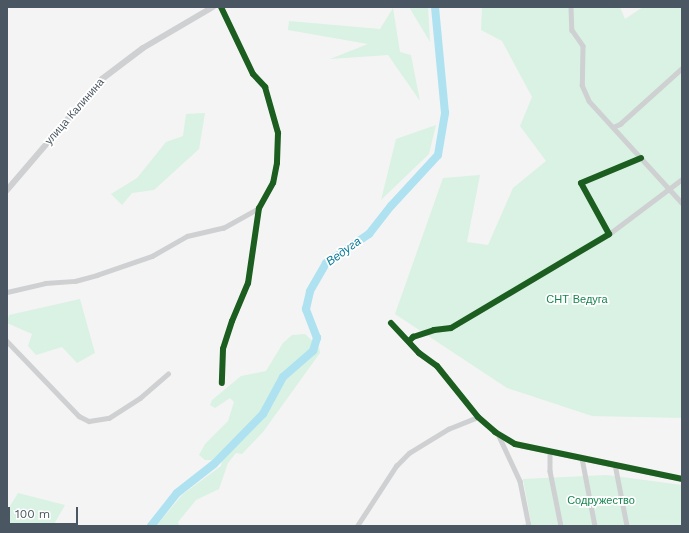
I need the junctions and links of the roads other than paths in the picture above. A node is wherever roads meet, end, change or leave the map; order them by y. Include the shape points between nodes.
1 (213, 7) edge
2 (221, 7) edge
3 (571, 7) edge
4 (682, 68) edge
5 (613, 127) junction
6 (641, 158) junction
7 (682, 178) edge
8 (7, 190) edge
9 (670, 190) junction
10 (682, 203) edge
11 (259, 208) junction
12 (609, 234) junction
13 (7, 292) edge
14 (391, 323) dead end
15 (7, 341) edge
16 (409, 341) junction
17 (168, 374) dead end
18 (222, 383) dead end
19 (478, 417) junction
20 (498, 434) junction
21 (550, 453) junction
22 (582, 458) junction
23 (615, 464) junction
24 (682, 478) edge
25 (357, 526) edge
26 (529, 526) edge
27 (561, 526) edge
28 (595, 526) edge
29 (627, 526) edge

1 - 8 street, улица Калинина via 161,36 102,80
2 - 11 street via 253,74 265,87 276,120 277,163 273,183
3 - 5 street via 572,30 583,46 582,85 585,94
4 - 5 street via 620,124
5 - 6 street
6 - 9 street
6 - 12 street via 581,183
7 - 9 street
9 - 10 street
9 - 12 street
11 - 13 street via 223,228 187,236 152,256 97,275
11 - 18 street via 248,283 223,349
12 - 16 street via 451,328 434,330 413,337
14 - 16 street
15 - 17 street via 79,416 89,421 109,418 140,398
16 - 19 street via 437,366
19 - 20 street
19 - 25 street via 448,429 409,453 396,466
20 - 21 street via 515,444
20 - 26 street via 520,481
21 - 22 street
21 - 27 street via 550,471
22 - 23 street
22 - 28 street
23 - 24 street
23 - 29 street

